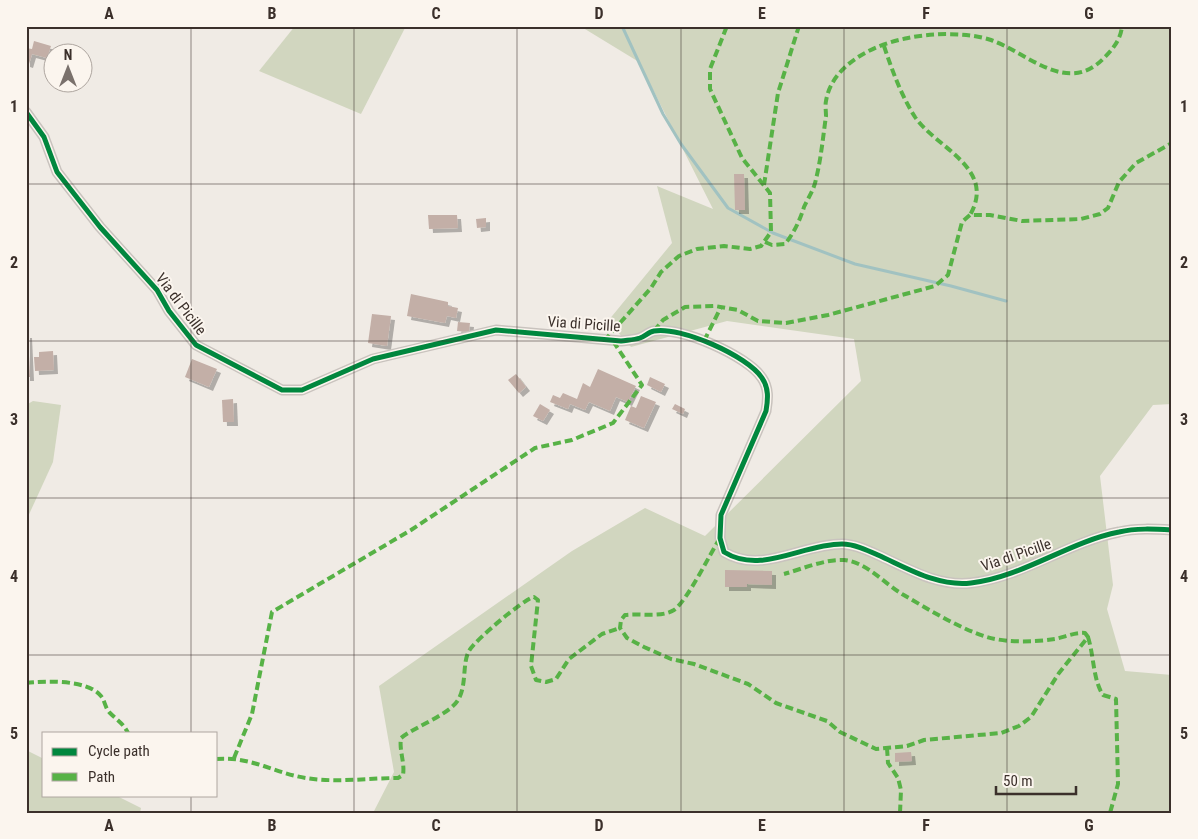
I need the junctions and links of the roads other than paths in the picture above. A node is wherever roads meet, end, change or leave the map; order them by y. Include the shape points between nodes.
1 (26, 112) edge
2 (1172, 530) edge

1 - 2 street, Via di Picille via 44,137 57,172 100,228 157,290 196,345 282,390 302,390 373,359 496,330 621,341 640,338 654,331 668,332 704,340 744,361 758,371 768,390 768,402 722,515 720,538 724,552 734,559 748,562 827,544 844,544 862,548 931,579 954,584 971,583 1043,561 1117,532

